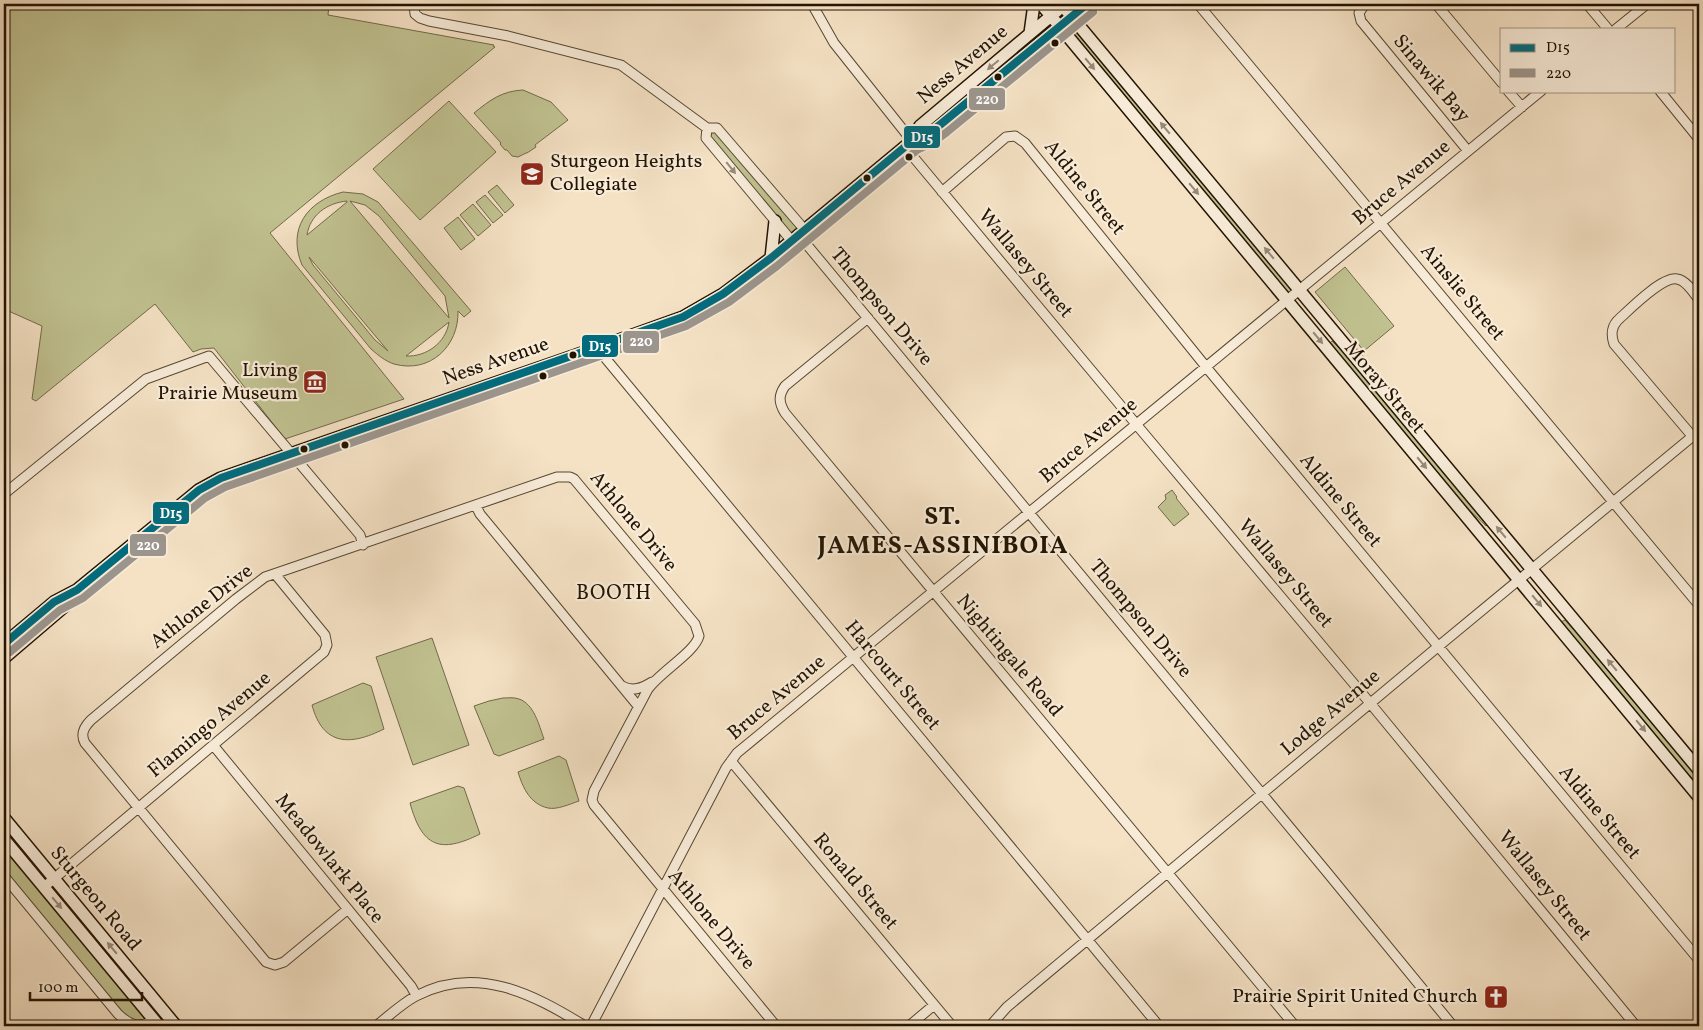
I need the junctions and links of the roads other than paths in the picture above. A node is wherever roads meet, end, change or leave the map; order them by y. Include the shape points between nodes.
1 (414, 4) edge
2 (812, 4) edge
3 (1034, 4) edge
4 (1042, 4) edge
5 (1087, 4) edge
6 (1198, 4) edge
7 (1365, 4) edge
8 (1436, 4) edge
9 (1587, 4) edge
10 (1647, 4) edge
11 (1063, 5) edge
12 (1051, 16) junction
13 (1072, 16) junction
14 (1059, 27) junction
15 (1607, 28) edge
16 (1617, 28) edge
17 (1030, 33) junction
18 (1500, 81) edge
19 (1509, 92) edge
20 (1540, 92) edge
21 (1661, 92) edge
22 (1522, 107) junction
23 (707, 128) junction
24 (1699, 138) edge
25 (909, 144) junction
26 (1468, 151) junction
27 (942, 192) junction
28 (775, 221) junction
29 (1381, 223) junction
30 (798, 235) junction
31 (771, 258) junction
32 (1300, 290) junction
33 (1699, 300) edge
34 (1287, 301) junction
35 (868, 318) junction
36 (602, 346) junction
37 (1206, 367) junction
38 (1136, 425) junction
39 (1696, 434) edge
40 (291, 452) junction
41 (4, 494) edge
42 (1613, 502) junction
43 (476, 506) junction
44 (1029, 513) junction
45 (364, 544) junction
46 (1532, 569) junction
47 (275, 574) junction
48 (1519, 580) junction
49 (77, 590) junction
50 (933, 592) junction
51 (1699, 606) edge
52 (4, 644) edge
53 (1438, 646) junction
54 (853, 657) junction
55 (4, 658) edge
56 (654, 680) junction
57 (620, 685) junction
58 (1370, 703) junction
59 (638, 706) junction
60 (213, 745) junction
61 (731, 761) junction
62 (1699, 770) edge
63 (1262, 794) junction
64 (1699, 797) edge
65 (138, 807) junction
66 (4, 818) edge
67 (4, 839) edge
68 (1168, 872) junction
69 (4, 876) edge
70 (53, 878) junction
71 (44, 887) junction
72 (663, 890) junction
73 (348, 909) junction
74 (1087, 940) junction
75 (1699, 960) edge
76 (416, 996) junction
77 (934, 1005) junction
78 (156, 1023) edge
79 (176, 1026) edge
80 (376, 1026) edge
81 (585, 1026) edge
82 (591, 1026) edge
83 (776, 1026) edge
84 (909, 1026) edge
85 (952, 1026) edge
86 (990, 1026) edge
87 (1159, 1026) edge
88 (1295, 1026) edge
89 (1451, 1026) edge
90 (1636, 1026) edge

1 - 23 street, Thompson Drive via 415,14 420,18 508,36 621,65
2 - 25 street, Wallasey Street via 834,43
3 - 17 main road
4 - 12 main road, Moray Street
5 - 13 main road, Ness Avenue
6 - 29 street, Ainslie Street
7 - 26 street, Sinawik Bay via 1359,13 1360,20
8 - 18 street
9 - 15 street
10 - 16 street
11 - 12 main road, Ness Avenue
11 - 13 main road, Moray Street
12 - 14 main road, Moray Street
12 - 17 main road, Ness Avenue
13 - 14 main road, Ness Avenue
32 -> 13 main road, Moray Street
14 - 25 main road, Ness Avenue via 934,130
14 -> 34 main road, Moray Street
17 -> 25 main road, Ness Avenue via 920,126
19 - 22 street
20 - 22 street, Bruce Avenue
21 - 24 street
22 - 26 street, Bruce Avenue
23 -> 28 street, Thompson Drive via 706,138
23 - 30 street, Thompson Drive via 716,128
25 - 27 street, Wallasey Street
25 - 30 main road, Ness Avenue
26 - 29 street, Bruce Avenue
27 - 37 street, Aldine Street via 1006,137 1019,138
27 - 38 street, Wallasey Street
28 - 30 street, Thompson Drive
28 - 31 main road
29 - 32 street, Bruce Avenue
29 - 42 street, Ainslie Street
30 - 31 main road, Ness Avenue
30 - 35 street, Thompson Drive
31 - 36 main road, Ness Avenue via 706,305
32 - 34 street, Bruce Avenue
46 -> 32 main road, Moray Street
33 - 39 street via 1682,280 1664,282 1617,321 1612,329 1614,344
34 - 37 street, Bruce Avenue
34 -> 48 main road, Moray Street
35 - 44 street, Thompson Drive
35 - 50 street, Nightingale Road via 785,386 780,394 780,405
36 - 40 main road, Ness Avenue
36 - 54 street, Harcourt Street via 606,359
37 - 38 street, Bruce Avenue
37 - 53 street, Aldine Street
38 - 44 street, Bruce Avenue
38 - 58 street, Wallasey Street
39 - 42 street, Lodge Avenue
40 - 41 street via 210,356 146,379
40 - 45 street
40 - 49 main road, Ness Avenue via 221,478 199,490
42 - 46 street, Lodge Avenue
42 - 51 street, Ainslie Street
43 - 45 street, Athlone Drive
43 - 56 street, Athlone Drive via 557,477 574,479 698,629 695,646
43 - 57 street
44 - 50 street, Bruce Avenue
44 - 63 street, Thompson Drive
45 - 47 street, Athlone Drive
46 - 48 street, Lodge Avenue
62 -> 46 main road, Moray Street
47 - 60 street, Flamingo Avenue via 325,635 327,645 324,652
47 - 65 street, Athlone Drive via 250,588 84,727 85,743
48 - 53 street, Lodge Avenue
48 -> 64 main road, Moray Street
49 - 52 main road, Ness Avenue via 54,602
49 - 55 main road, Ness Avenue via 66,605
50 - 54 street, Bruce Avenue
50 - 68 street, Nightingale Road
53 - 58 street, Lodge Avenue
53 - 75 street, Aldine Street
54 - 61 street, Bruce Avenue via 748,743
54 - 74 street, Harcourt Street
56 - 57 street, Athlone Drive via 640,688 629,689
56 - 59 street, Athlone Drive
57 - 59 street
58 - 63 street, Lodge Avenue
58 - 90 street, Wallasey Street
59 - 72 street, Athlone Drive via 592,800
60 - 65 street, Flamingo Avenue
60 - 73 street, Meadowlark Place
61 - 72 street, Bruce Avenue
61 - 77 street, Ronald Street
63 - 68 street, Lodge Avenue
63 - 89 street, Thompson Drive
65 - 70 street, Flamingo Avenue
65 - 73 street, Athlone Drive via 270,964 284,962
66 - 70 main road, Sturgeon Road
67 - 71 main road, Sturgeon Road
68 - 74 street, Lodge Avenue
68 - 88 street, Nightingale Road
69 - 78 street, Sturgeon Road via 118,1014 129,1024
70 - 71 street, Flamingo Avenue
79 -> 70 main road, Sturgeon Road
71 -> 78 main road, Sturgeon Road
72 - 82 street, Bruce Avenue
72 - 83 street, Athlone Drive
73 - 76 street, Meadowlark Place
74 - 86 street, Lodge Avenue via 1007,1007
74 - 87 street, Harcourt Street
76 - 80 street
76 - 81 street via 460,983 497,985 542,1002
77 - 84 street
77 - 85 street, Ronald Street

